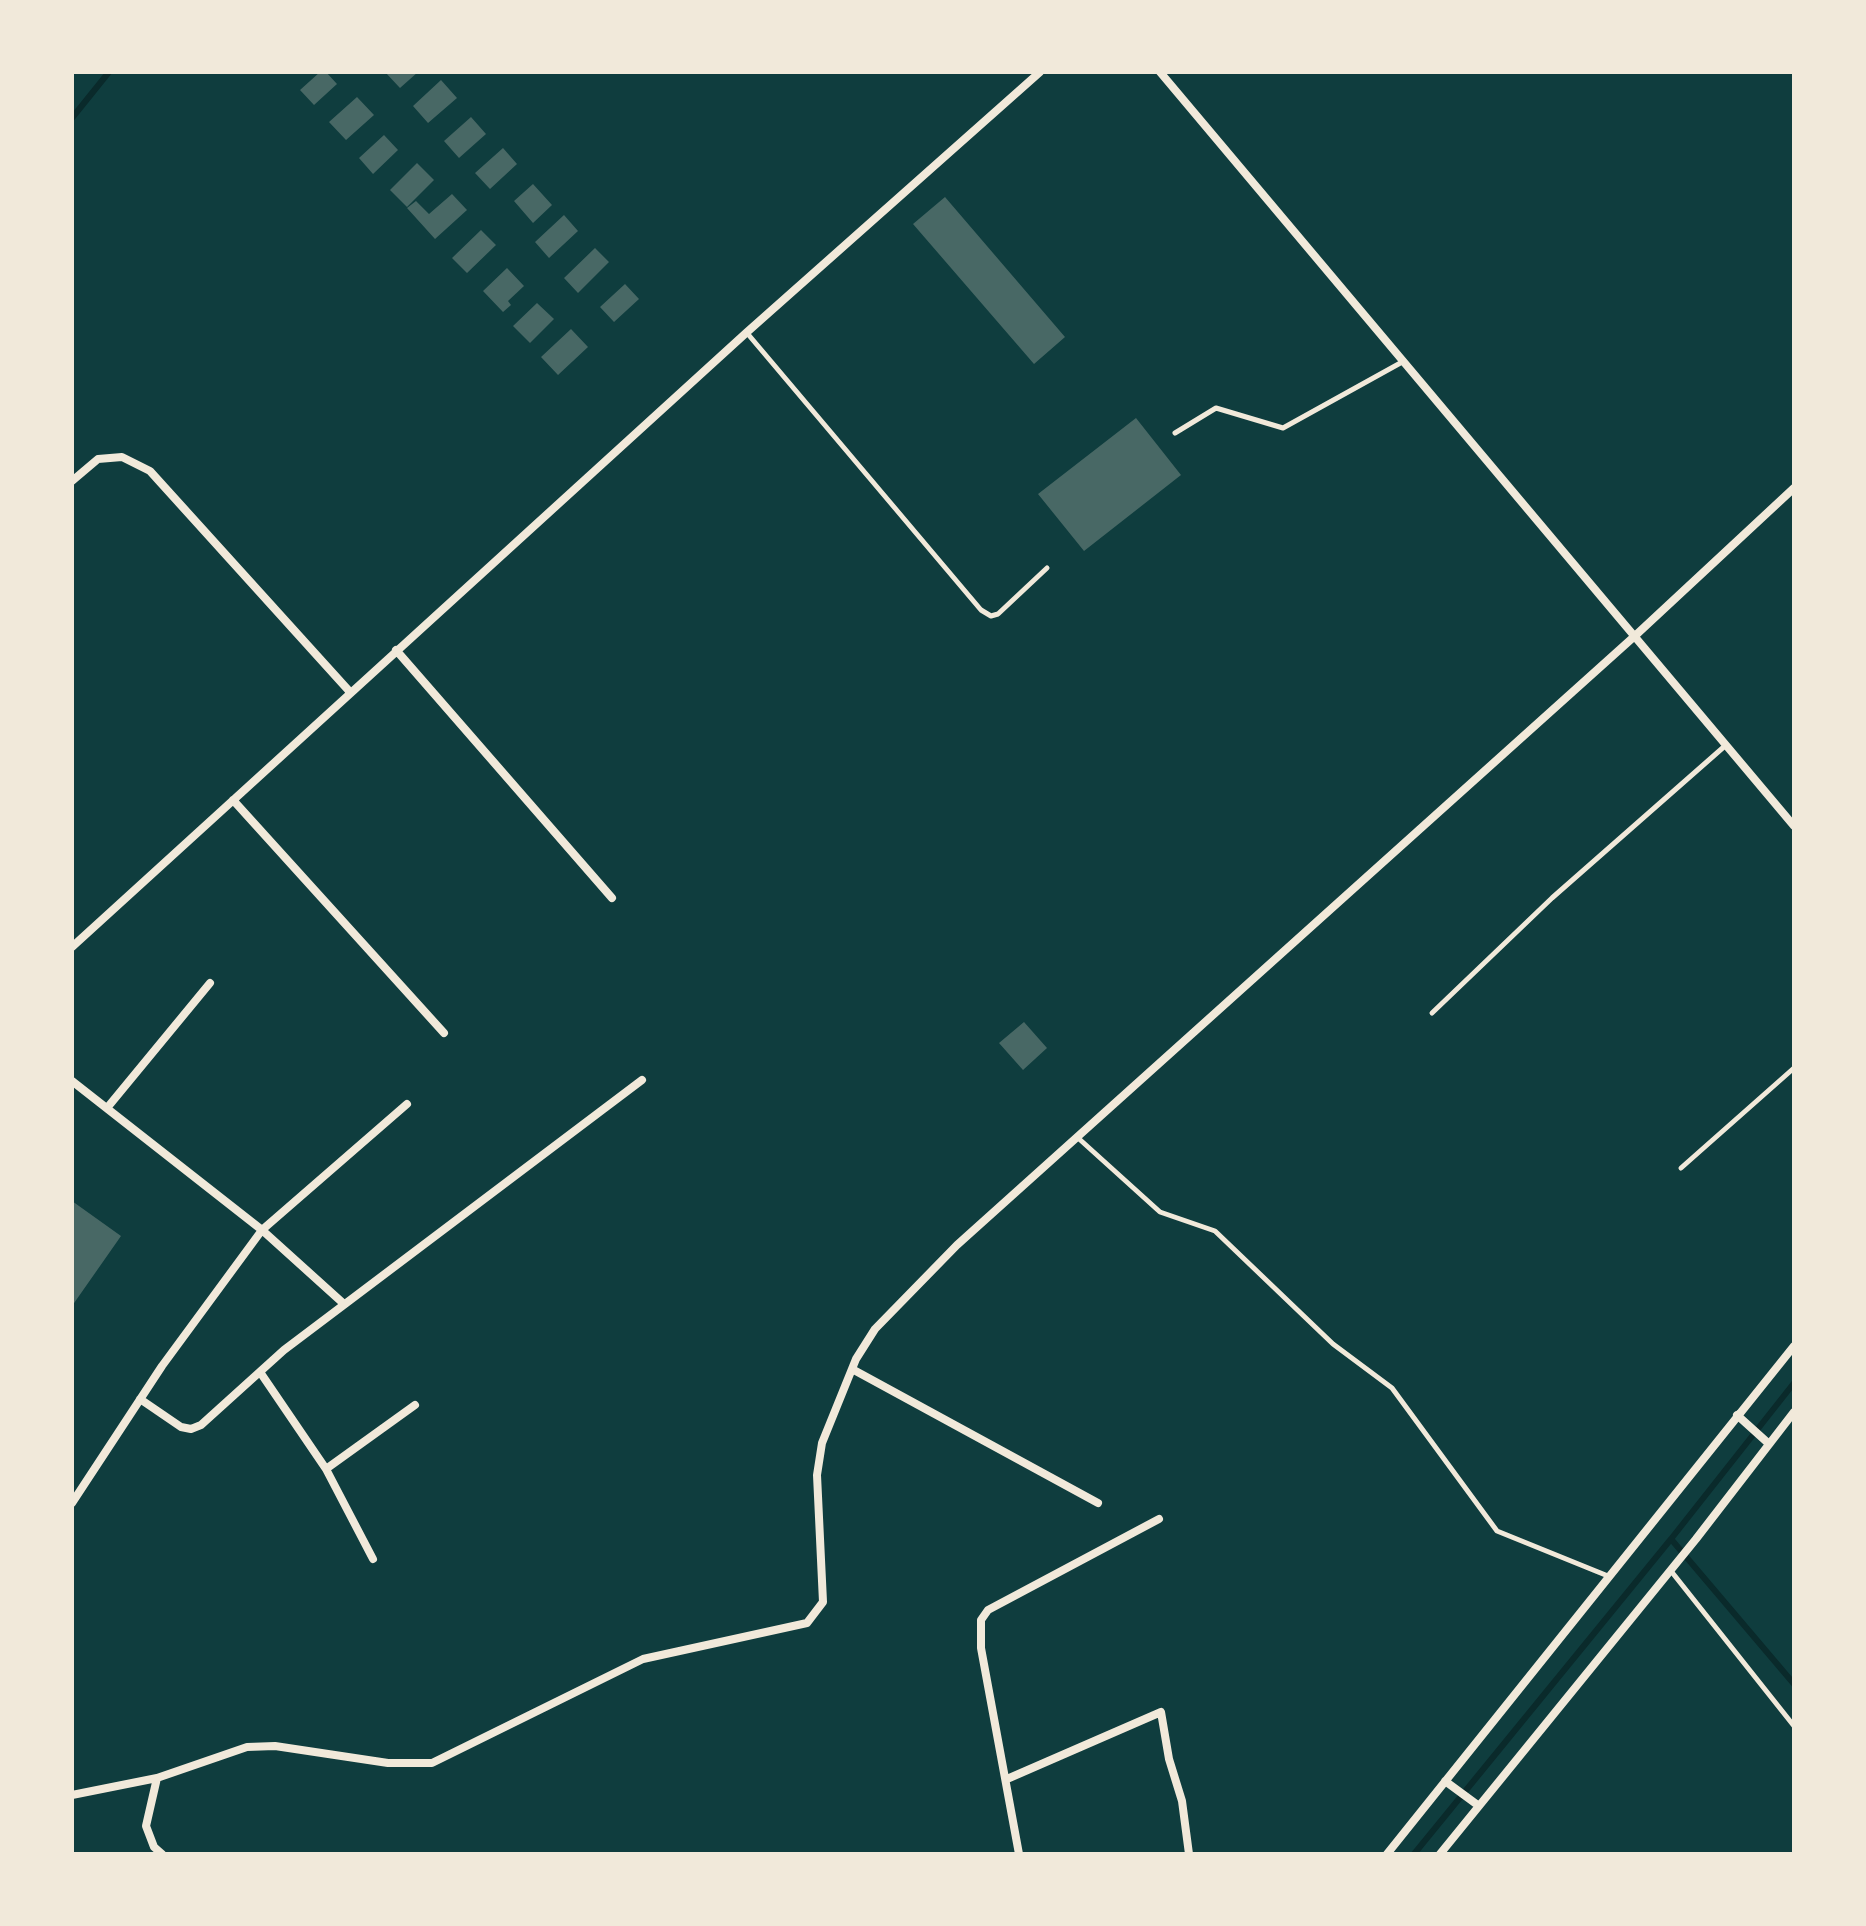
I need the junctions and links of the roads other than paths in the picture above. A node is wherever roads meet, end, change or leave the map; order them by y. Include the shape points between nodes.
1 (1040, 72) edge
2 (1160, 72) edge
3 (746, 333) junction
4 (1405, 360) junction
5 (1175, 433) dead end
6 (72, 481) edge
7 (1794, 488) edge
8 (1047, 568) dead end
9 (1637, 634) junction
10 (396, 650) junction
11 (350, 692) junction
12 (1727, 744) junction
13 (233, 800) junction
14 (1794, 826) edge
15 (612, 898) dead end
16 (72, 947) edge
17 (210, 983) dead end
18 (1432, 1013) dead end
19 (444, 1033) dead end
20 (1794, 1068) edge
21 (642, 1080) dead end
22 (72, 1081) edge
23 (407, 1104) dead end
24 (107, 1108) junction
25 (1077, 1137) junction
26 (1681, 1168) dead end
27 (262, 1230) junction
28 (344, 1304) junction
29 (1794, 1346) edge
30 (852, 1369) junction
31 (260, 1372) junction
32 (140, 1399) junction
33 (415, 1405) dead end
34 (1794, 1412) edge
35 (1737, 1415) junction
36 (1765, 1441) junction
37 (326, 1469) junction
38 (72, 1503) edge
39 (1098, 1503) dead end
40 (1159, 1519) dead end
41 (373, 1559) dead end
42 (1671, 1571) junction
43 (1608, 1576) junction
44 (1794, 1726) edge
45 (157, 1778) junction
46 (1007, 1779) junction
47 (1445, 1781) junction
48 (72, 1795) edge
49 (1479, 1806) junction
50 (162, 1854) edge
51 (1019, 1854) edge
52 (1189, 1854) edge
53 (1387, 1854) edge
54 (1440, 1854) edge

1 - 3 street
2 - 4 street
3 - 8 lane via 981,610 998,614
3 - 10 street
4 - 5 lane via 1283,428 1216,408
4 - 9 street
6 - 11 street via 98,459 122,457 150,471
7 - 9 street
9 - 12 street
9 - 25 street
10 - 11 street
10 - 15 street
11 - 13 street
12 - 14 street
12 - 18 lane via 1552,898
13 - 16 street
13 - 19 street
17 - 24 street
20 - 26 lane
21 - 28 street
22 - 24 street
23 - 27 street
24 - 27 street
25 - 30 street via 957,1245 885,1319
25 - 43 lane via 1160,1212 1215,1231 1333,1344 1392,1388 1497,1531
27 - 28 street
27 - 32 street
28 - 31 street
29 - 35 street
30 - 39 street
30 - 45 street via 822,1443 817,1475 823,1602 807,1623 643,1659 432,1763 247,1747
31 - 32 street via 191,1429
31 - 37 street
32 - 38 street
33 - 37 street
34 - 36 street
35 - 36 street
35 - 43 street
36 - 42 street
37 - 41 street
40 - 46 street via 988,1610 981,1620 981,1648
42 - 44 lane
42 - 49 street
43 - 47 street
45 - 48 street
45 - 50 street via 146,1826
46 - 51 street
46 - 52 street via 1161,1712
47 - 49 street
47 - 53 street
49 - 54 street

